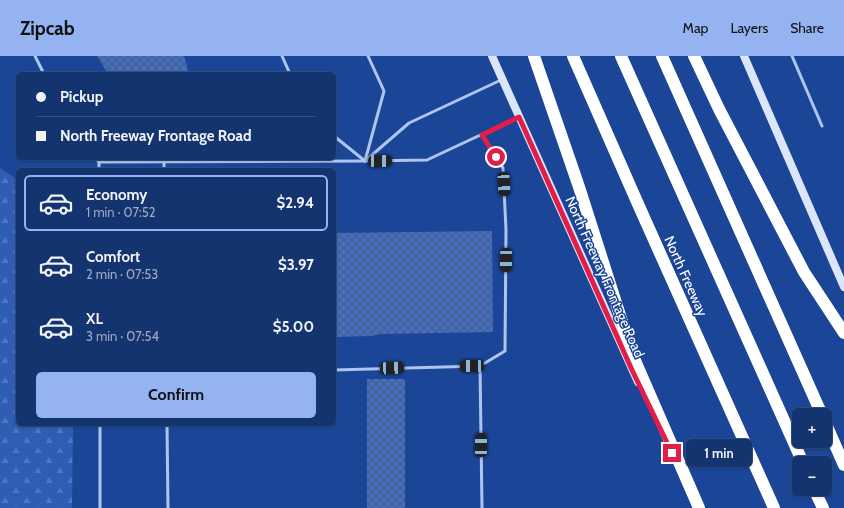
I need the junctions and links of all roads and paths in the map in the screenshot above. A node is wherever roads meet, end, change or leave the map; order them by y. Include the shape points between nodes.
1 (36, 56) edge
2 (282, 56) edge
3 (368, 56) edge
4 (492, 56) edge
5 (534, 56) edge
6 (573, 56) edge
7 (621, 56) edge
8 (662, 56) edge
9 (694, 56) edge
10 (744, 56) edge
11 (792, 56) edge
12 (43, 72) edge
13 (289, 72) edge
14 (502, 79) junction
15 (519, 117) junction
16 (822, 126) dead end
17 (482, 135) junction
18 (336, 138) edge
19 (99, 162) joint
20 (164, 162) junction
21 (365, 162) junction
22 (99, 168) edge
23 (164, 168) edge
24 (844, 287) edge
25 (844, 333) edge
26 (480, 366) junction
27 (336, 370) edge
28 (819, 408) edge
29 (100, 426) edge
30 (167, 426) edge
31 (832, 438) edge
32 (800, 456) edge
33 (844, 465) edge
34 (817, 496) edge
35 (100, 508) edge
36 (168, 508) edge
37 (482, 508) edge
38 (698, 508) edge
39 (774, 508) edge
40 (823, 508) edge

1 - 12 lane
2 - 13 lane
3 - 21 lane via 384,92
4 - 14 main road, North Freeway Frontage Road
5 - 38 highway via 633,356
6 - 39 highway, North Freeway
7 - 32 highway
8 - 28 highway
9 - 25 highway via 804,272
10 - 24 main road
11 - 16 lane
14 - 15 main road, North Freeway Frontage Road
14 - 21 lane via 409,122
15 - 17 lane
15 - 38 main road, North Freeway Frontage Road via 629,363
17 - 21 lane via 427,160
17 - 26 lane via 503,168 506,230 505,350
18 - 21 lane
19 - 20 lane
19 - 22 lane
20 - 21 lane
20 - 23 lane
26 - 27 lane
26 - 37 lane
29 - 35 lane
30 - 36 lane
31 - 33 highway
34 - 40 highway

